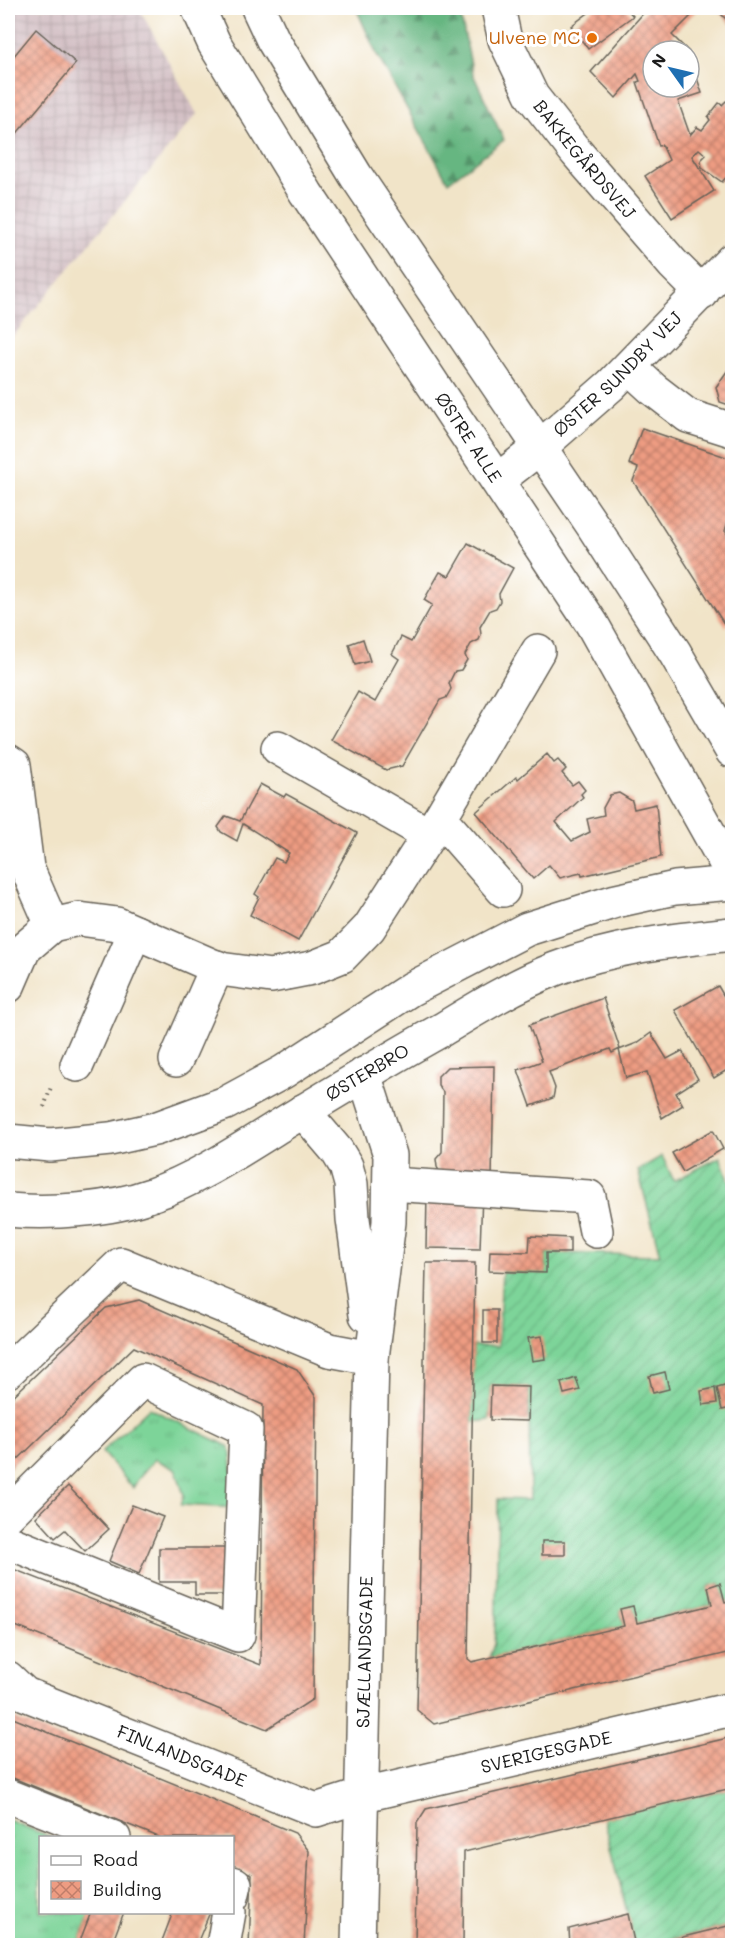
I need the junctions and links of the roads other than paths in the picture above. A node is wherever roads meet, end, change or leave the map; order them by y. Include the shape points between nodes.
1 (198, 8) edge
2 (258, 8) edge
3 (498, 8) edge
4 (732, 260) edge
5 (702, 292) junction
6 (629, 368) junction
7 (732, 430) edge
8 (539, 448) junction
9 (498, 480) junction
10 (538, 651) dead end
11 (279, 748) dead end
12 (732, 751) edge
13 (8, 761) edge
14 (434, 826) junction
15 (732, 874) edge
16 (732, 883) edge
17 (503, 890) dead end
18 (52, 925) junction
19 (135, 932) junction
20 (732, 934) edge
21 (217, 967) junction
22 (8, 986) edge
23 (176, 1060) dead end
24 (77, 1065) dead end
25 (364, 1074) junction
26 (303, 1111) junction
27 (8, 1141) edge
28 (390, 1184) junction
29 (8, 1210) edge
30 (596, 1231) dead end
31 (372, 1358) junction
32 (8, 1371) edge
33 (8, 1515) edge
34 (8, 1542) edge
35 (8, 1678) edge
36 (732, 1709) edge
37 (8, 1796) edge
38 (360, 1796) junction
39 (109, 1836) edge
40 (230, 1914) edge
41 (223, 1946) edge
42 (358, 1946) edge

1 - 9 street, ØSTRE ALLE via 214,43 306,193
2 - 8 street via 273,40 356,176
3 - 5 street, BAKKEGÅRDSVEJ via 505,40 532,96 673,264
4 - 5 street, ØSTER SUNDBY VEJ
5 - 6 street, ØSTER SUNDBY VEJ
6 - 7 street via 688,416
6 - 8 street, ØSTER SUNDBY VEJ
8 - 9 street, ØSTER SUNDBY VEJ
8 - 12 street via 675,653
9 - 15 street, ØSTRE ALLE via 592,624
10 - 14 street
11 - 14 street
13 - 18 street via 15,765 27,868
14 - 17 street
14 - 21 street via 369,928 342,956 312,968 271,976
16 - 27 street via 675,888 616,900 527,929 411,989 283,1072 226,1103 155,1129 50,1145
18 - 19 street via 79,919 117,924
18 - 22 street via 24,950
19 - 21 street
19 - 24 street
20 - 25 street, ØSTERBRO via 635,947 555,969 506,992
21 - 23 street
25 - 26 street, ØSTERBRO
25 - 28 street, SJÆLLANDSGADE via 390,1155
26 - 29 street, ØSTERBRO via 214,1166 151,1196 68,1211
26 - 31 street, SJÆLLANDSGADE via 346,1166
28 - 30 street via 589,1197
28 - 31 street, SJÆLLANDSGADE
31 - 32 street via 329,1350 121,1264
31 - 38 street, SJÆLLANDSGADE
33 - 34 street via 143,1380 246,1429 238,1635
35 - 38 street, FINLANDSGADE via 26,1694 316,1810
36 - 38 street, SVERIGESGADE
37 - 39 street
38 - 42 street, SJÆLLANDSGADE
40 - 41 street

